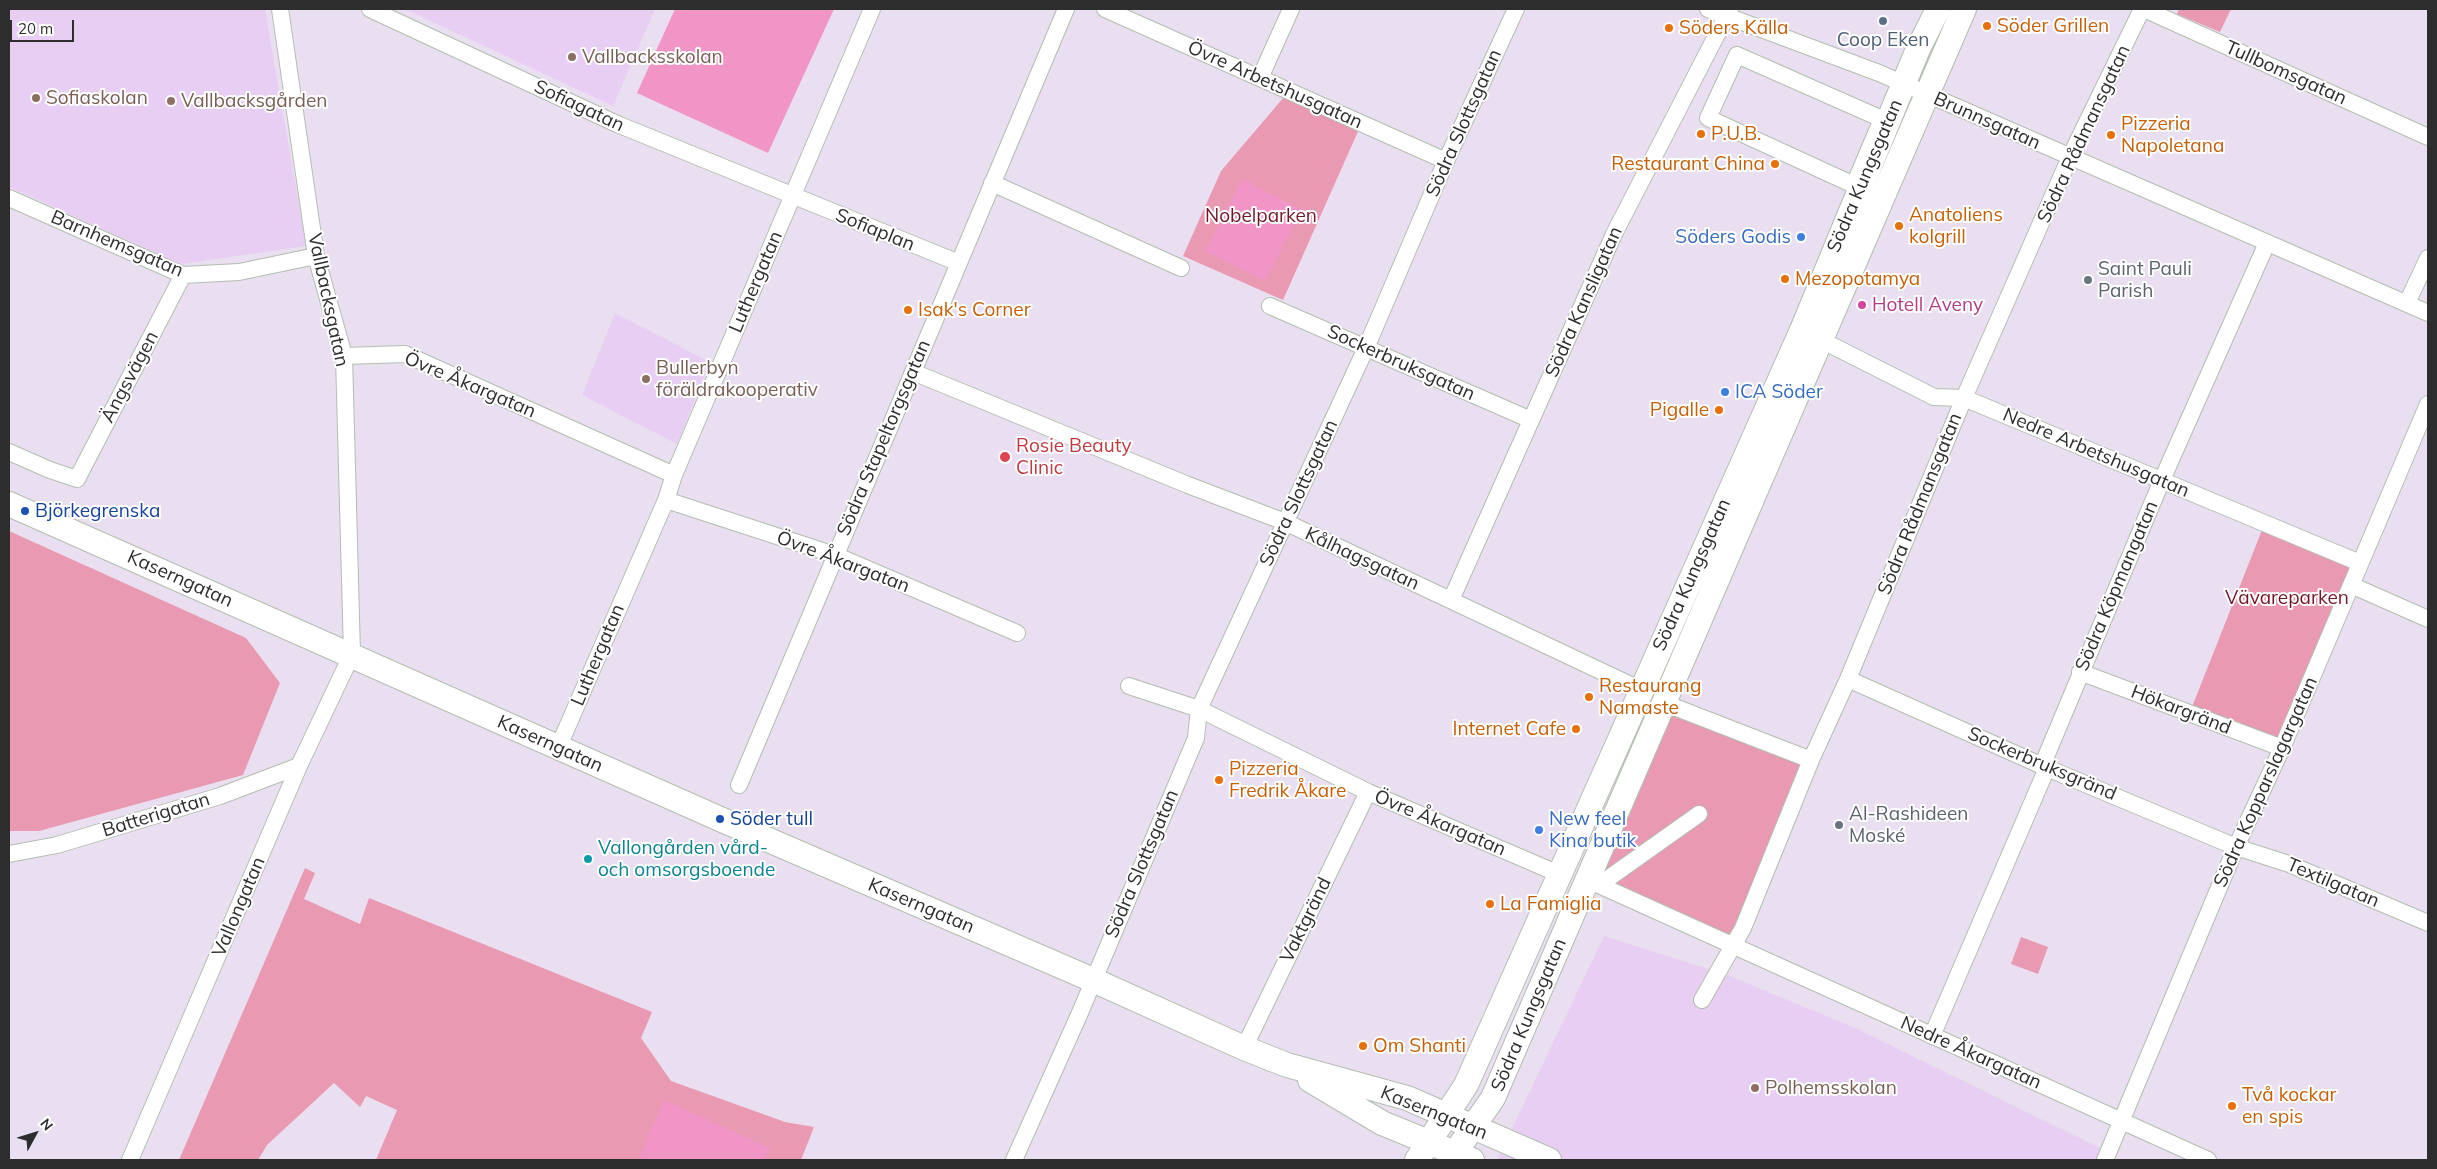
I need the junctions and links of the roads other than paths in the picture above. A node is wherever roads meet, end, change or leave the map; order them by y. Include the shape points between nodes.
1 (280, 9) edge
2 (370, 9) edge
3 (872, 9) edge
4 (1065, 9) edge
5 (1104, 9) edge
6 (1291, 9) edge
7 (1516, 9) edge
8 (1708, 9) edge
9 (1938, 9) edge
10 (1964, 9) edge
11 (2143, 9) edge
12 (1727, 12) edge
13 (1260, 78) junction
14 (1904, 84) junction
15 (1926, 94) junction
16 (2428, 137) edge
17 (2070, 157) junction
18 (1446, 161) junction
19 (992, 183) junction
20 (1854, 185) joint
21 (792, 196) junction
22 (9, 198) edge
23 (2267, 242) junction
24 (316, 256) junction
25 (2428, 258) edge
26 (958, 263) junction
27 (1181, 268) dead end
28 (183, 275) junction
29 (2407, 303) junction
30 (1270, 306) dead end
31 (2428, 313) edge
32 (1833, 346) dead end
33 (1366, 348) junction
34 (344, 356) junction
35 (912, 372) junction
36 (1964, 398) junction
37 (2428, 404) edge
38 (1531, 420) junction
39 (9, 452) edge
40 (674, 475) junction
41 (2162, 480) junction
42 (666, 500) junction
43 (9, 504) edge
44 (1285, 522) junction
45 (835, 555) junction
46 (2360, 563) junction
47 (2351, 585) junction
48 (1451, 600) junction
49 (2428, 619) edge
50 (1017, 633) dead end
51 (352, 654) junction
52 (2080, 672) junction
53 (1848, 679) junction
54 (1130, 686) dead end
55 (1641, 690) junction
56 (1664, 703) junction
57 (1199, 709) junction
58 (558, 748) junction
59 (2282, 748) junction
60 (1811, 760) junction
61 (300, 766) junction
62 (2044, 767) junction
63 (738, 785) dead end
64 (1368, 792) junction
65 (1699, 814) dead end
66 (2236, 847) junction
67 (9, 854) edge
68 (1559, 874) junction
69 (2428, 923) edge
70 (1734, 946) junction
71 (1093, 980) junction
72 (1702, 1000) dead end
73 (1932, 1036) junction
74 (1244, 1048) junction
75 (1286, 1065) junction
76 (1447, 1116) junction
77 (2122, 1122) junction
78 (1472, 1127) junction
79 (1424, 1152) edge
80 (1459, 1158) edge
81 (130, 1160) edge
82 (1014, 1160) edge
83 (1549, 1160) edge
84 (2106, 1160) edge
85 (2208, 1160) edge

1 - 24 street, Vallbacksgatan
2 - 21 street, Sofiagatan via 617,124
3 - 21 street, Luthergatan
4 - 19 street, Södra Stapeltorgsgatan
5 - 13 street, Övre Arbetshusgatan
6 - 13 street
7 - 18 street, Södra Slottsgatan
8 - 12 street, Brunnsgatan
9 - 14 street, Södra Kungsgatan
10 - 15 street, Södra Kungsgatan
11 - 16 street, Tullbomsgatan
11 - 17 street, Södra Rådmansgatan
12 - 14 street, Brunnsgatan
12 - 38 street, Södra Kansligatan via 1614,234
13 - 18 street, Övre Arbetshusgatan
14 - 15 street, Brunnsgatan
14 - 55 street, Södra Kungsgatan via 1802,330
15 - 17 street, Brunnsgatan
15 - 56 street, Södra Kungsgatan
17 - 23 street, Brunnsgatan
17 - 36 street, Södra Rådmansgatan
18 - 33 street, Södra Slottsgatan
19 - 26 street, Södra Stapeltorgsgatan
19 - 27 street
20 - 20 street via 1708,118 1737,55 1882,119
21 - 26 street, Sofiaplan
21 - 40 street, Luthergatan
22 - 28 street, Barnhemsgatan
23 - 29 street, Brunnsgatan
23 - 41 street, Södra Köpmangatan
24 - 28 street, Barnhemsgatan via 239,272
24 - 34 street, Vallbacksgatan
25 - 29 street
26 - 35 street, Södra Stapeltorgsgatan
28 - 39 street, Ängsvägen via 77,478
29 - 31 street, Brunnsgatan
30 - 33 street, Sockerbruksgatan
32 - 36 street, Nedre Arbetshusgatan via 1934,397
33 - 38 street, Sockerbruksgatan
33 - 44 street, Södra Slottsgatan
34 - 40 street, Övre Åkargatan via 405,354
34 - 51 street, Vallbacksgatan
35 - 44 street, Kålhagsgatan
35 - 45 street, Södra Stapeltorgsgatan
36 - 41 street, Nedre Arbetshusgatan
36 - 53 street, Södra Rådmansgatan
37 - 46 street, Södra Kopparslagargatan
38 - 48 street, Södra Kansligatan
40 - 42 street, Luthergatan
41 - 46 street, Nedre Arbetshusgatan
41 - 52 street, Södra Köpmangatan
42 - 45 street, Övre Åkargatan
42 - 58 street, Luthergatan
43 - 51 street, Kaserngatan
44 - 48 street, Kålhagsgatan
44 - 57 street, Södra Slottsgatan
45 - 50 street, Övre Åkargatan
45 - 63 street, Södra Stapeltorgsgatan
46 - 47 street, Södra Kopparslagargatan
47 - 49 street
47 - 59 street, Södra Kopparslagargatan
48 - 55 street, Kålhagsgatan
51 - 58 street, Kaserngatan
51 - 61 street, Vallongatan
52 - 59 street, Hökargränd
52 - 62 street, Södra Köpmangatan
53 - 60 street, Södra Rådmansgatan
53 - 62 street, Sockerbruksgränd
54 - 57 street, Övre Åkargatan
55 - 68 street, Södra Kungsgatan
56 - 60 street
56 - 78 street, Södra Kungsgatan via 1493,1098
57 - 64 street, Övre Åkargatan
57 - 71 street, Södra Slottsgatan via 1196,738
58 - 71 street, Kaserngatan
59 - 66 street, Södra Kopparslagargatan
60 - 70 street, Södra Rådmansgatan
61 - 67 street, Batterigatan via 220,796 66,842
61 - 81 street, Vallongatan
62 - 66 street, Sockerbruksgränd
62 - 73 street, Södra Köpmangatan
64 - 68 street, Övre Åkargatan
64 - 74 street, Vaktgränd
65 - 70 street, Nedre Åkargatan via 1599,885
66 - 69 street, Textilgatan via 2289,864
66 - 77 street, Södra Kopparslagargatan
68 - 76 street, Södra Kungsgatan via 1466,1085
70 - 72 street, Södra Rådmansgatan
70 - 73 street, Nedre Åkargatan
71 - 74 street, Kaserngatan
71 - 82 street
73 - 77 street, Nedre Åkargatan
74 - 75 street, Kaserngatan
75 - 76 street, Kaserngatan via 1407,1098
75 - 79 street, Kaserngatan
76 - 78 street, Kaserngatan
76 - 79 street, Södra Kungsgatan
77 - 84 street, Södra Kopparslagargatan
77 - 85 street, Nedre Åkargatan
78 - 80 street, Södra Kungsgatan
78 - 83 street, Kaserngatan
79 - 80 street, Kaserngatan

